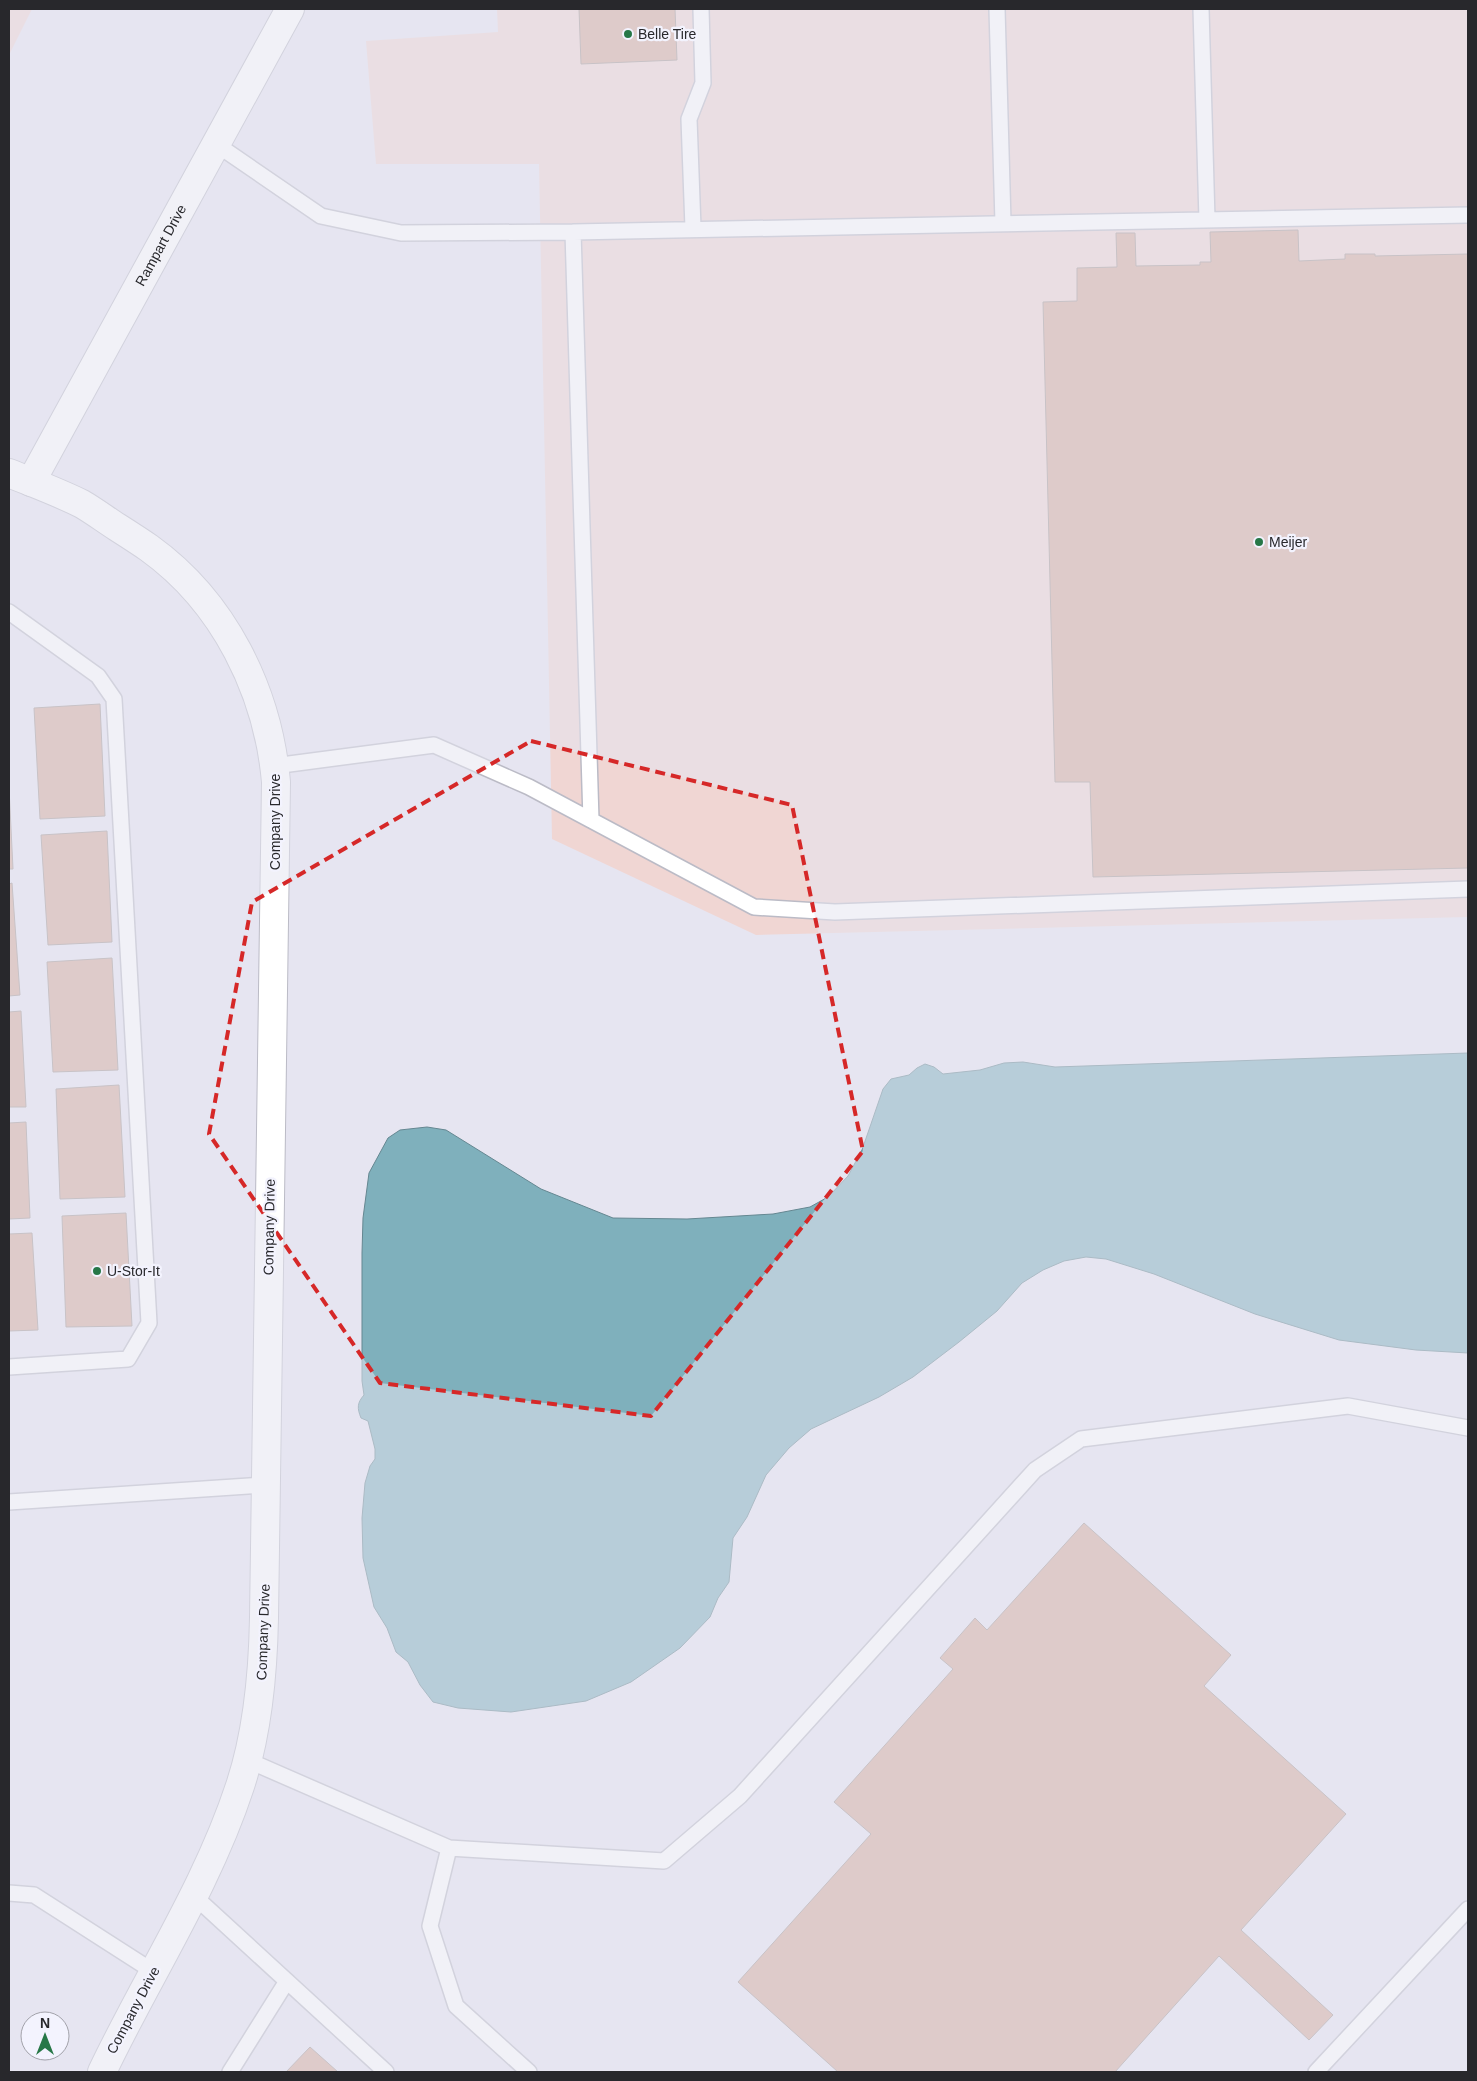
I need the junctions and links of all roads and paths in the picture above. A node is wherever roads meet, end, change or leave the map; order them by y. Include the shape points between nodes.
1 (290, 9) edge
2 (701, 9) edge
3 (997, 9) edge
4 (1201, 9) edge
5 (216, 144) junction
6 (1468, 215) edge
7 (1207, 220) junction
8 (1003, 223) junction
9 (693, 228) junction
10 (573, 232) junction
11 (20, 477) edge
12 (9, 612) edge
13 (274, 766) junction
14 (591, 820) junction
15 (1468, 889) edge
16 (9, 1366) edge
17 (1468, 1428) edge
18 (265, 1485) junction
19 (9, 1502) edge
20 (247, 1760) junction
21 (449, 1848) junction
22 (9, 1893) edge
23 (194, 1895) junction
24 (1468, 1909) edge
25 (154, 1972) junction
26 (287, 1981) junction
27 (102, 2072) edge
28 (230, 2072) edge
29 (386, 2072) edge
30 (529, 2072) edge
31 (1316, 2072) edge

1 - 5 street, Rampart Drive
2 - 9 lane via 703,83 689,120
3 - 8 lane
4 - 7 lane
5 - 10 lane via 321,216 401,233
5 - 11 street, Rampart Drive
6 - 7 lane
7 - 8 lane
8 - 9 lane
9 - 10 lane
10 - 14 lane
11 - 13 street, Company Drive via 84,506 150,548 202,598 232,640 251,680 265,718
12 - 16 lane via 98,676 114,699 149,1323 128,1359
13 - 14 lane via 434,745 529,787
13 - 18 street, Company Drive via 277,800
14 - 15 lane via 754,907 835,912
17 - 21 lane via 1348,1406 1081,1439 1035,1470 740,1796 664,1860
18 - 19 lane
18 - 20 street, Company Drive via 263,1662
20 - 21 lane
20 - 23 street, Company Drive via 227,1823
21 - 30 lane via 430,1926 456,2006
22 - 25 lane via 34,1895
23 - 25 street, Company Drive
23 - 26 lane
24 - 31 lane
25 - 27 street, Company Drive
26 - 28 lane
26 - 29 lane

